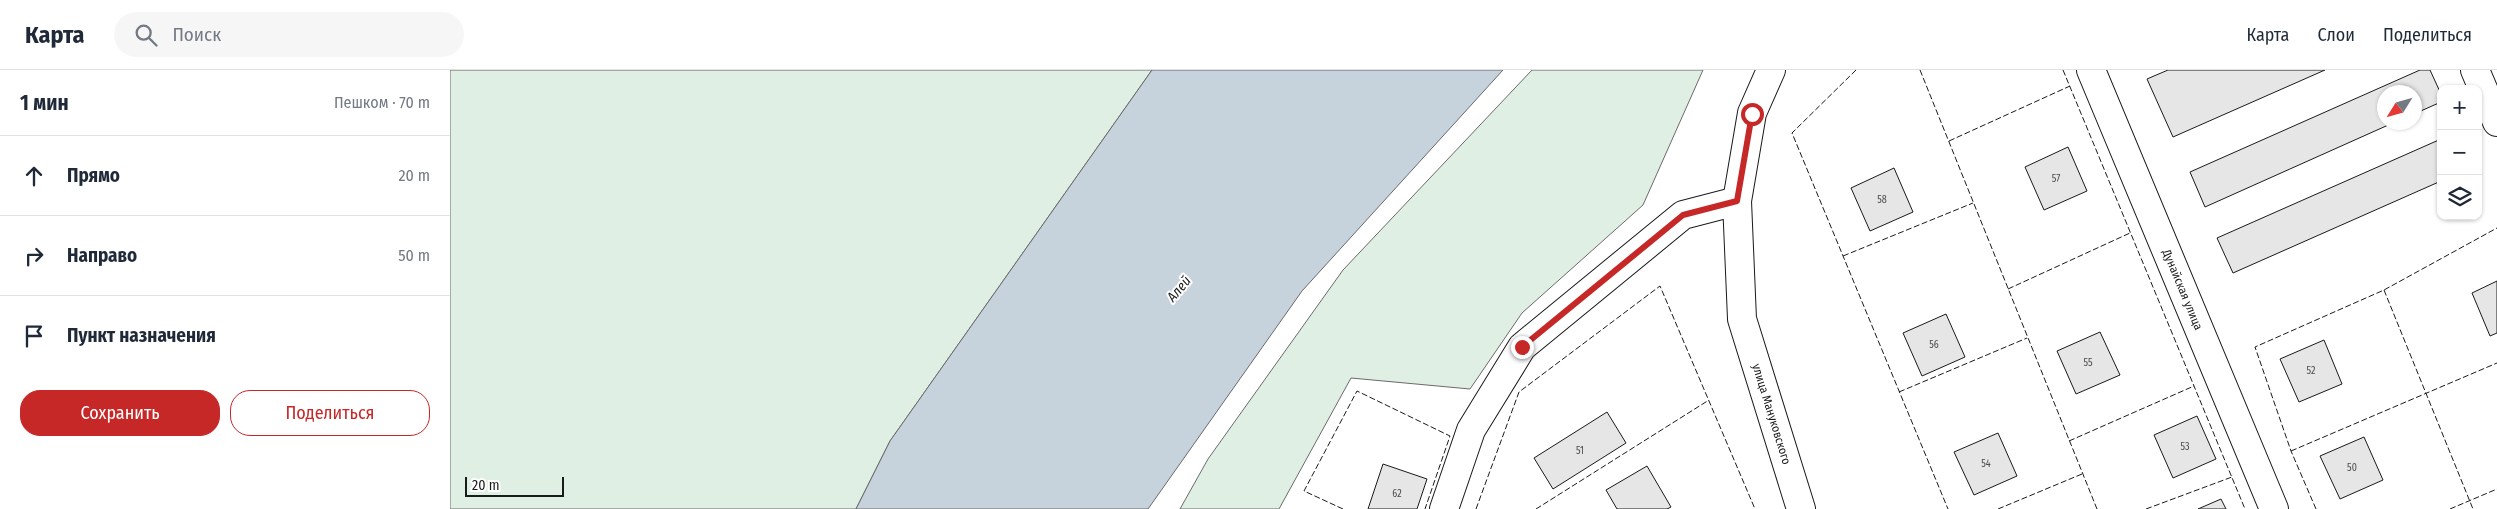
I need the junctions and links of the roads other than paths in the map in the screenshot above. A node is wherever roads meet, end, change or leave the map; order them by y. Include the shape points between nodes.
1 (1771, 70) edge
2 (2091, 70) edge
3 (2475, 70) edge
4 (2497, 122) edge
5 (1737, 201) junction
6 (1444, 509) edge
7 (1801, 509) edge
8 (2274, 509) edge

1 - 5 street, улица Мануковского via 1752,114
2 - 8 street, Дунайская улица
3 - 4 street
5 - 6 street via 1683,215 1522,347 1471,430
5 - 7 street, улица Мануковского via 1742,319

